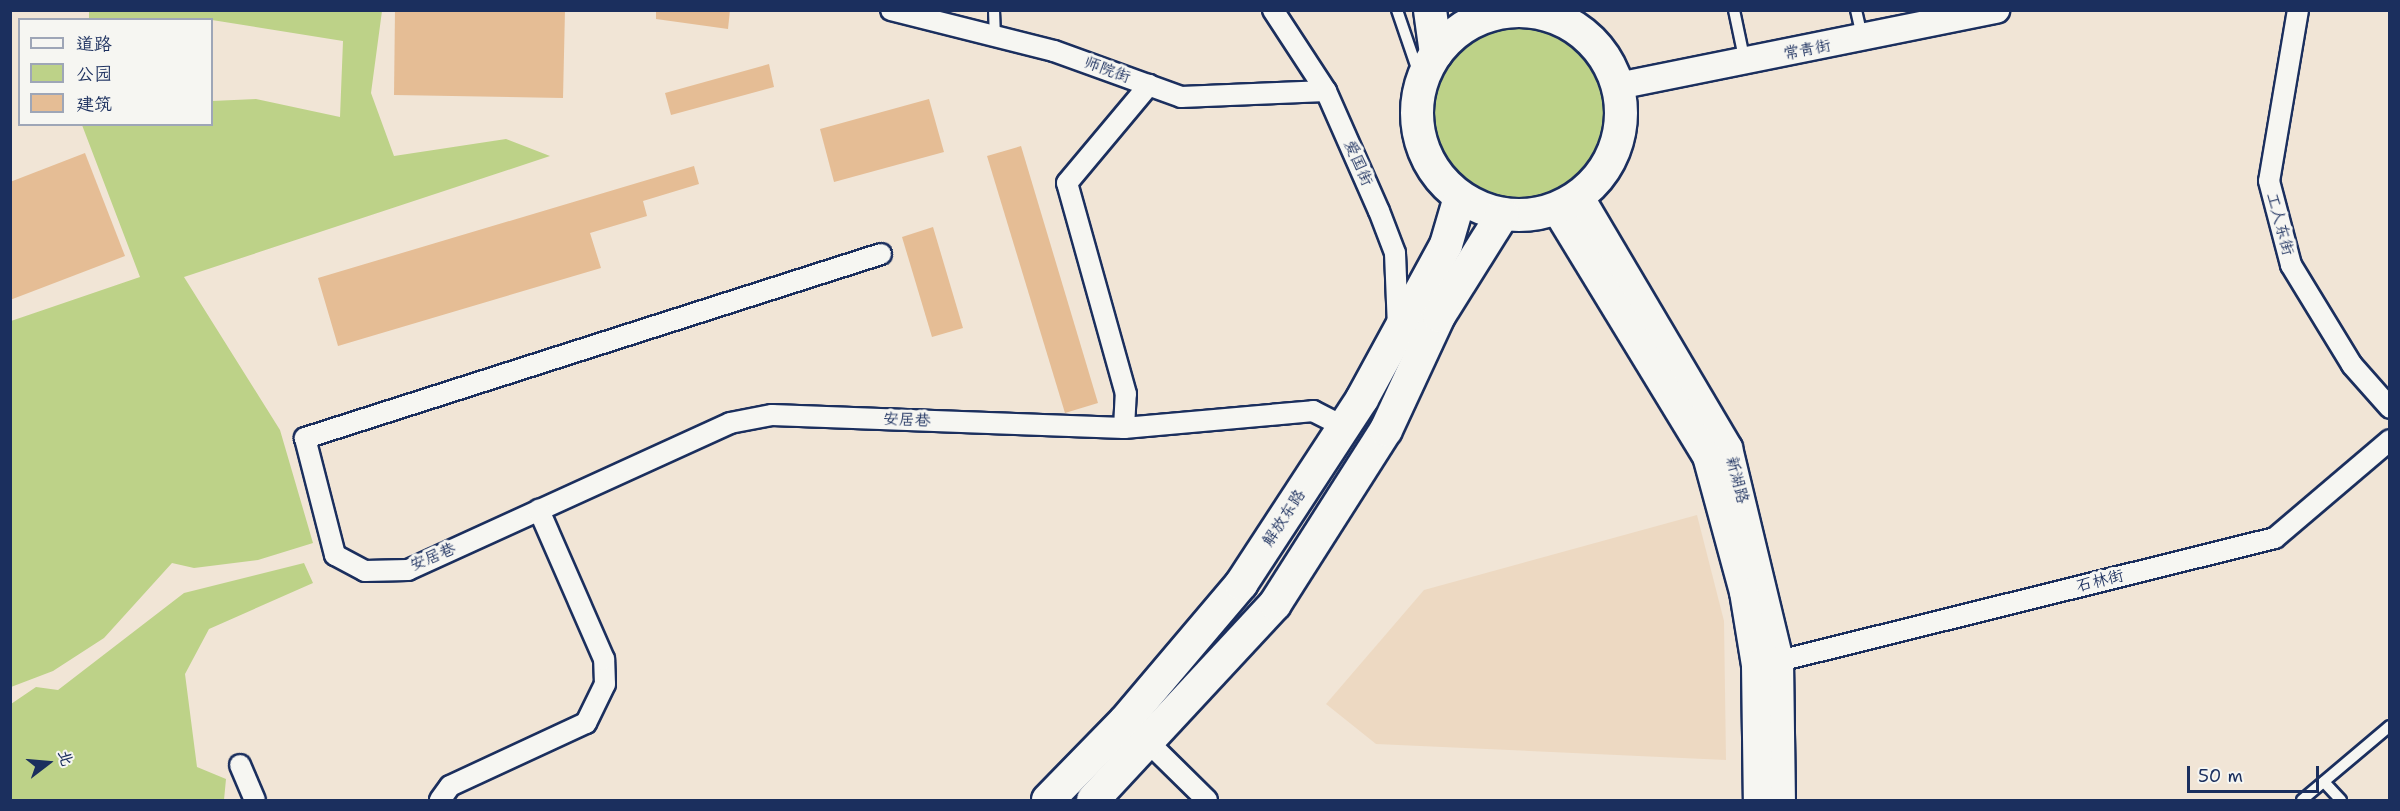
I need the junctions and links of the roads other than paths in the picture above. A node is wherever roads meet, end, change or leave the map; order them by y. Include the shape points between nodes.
1 (891, 10) edge
2 (994, 10) edge
3 (1274, 10) edge
4 (1397, 10) edge
5 (1430, 10) edge
6 (1734, 10) edge
7 (1856, 10) edge
8 (1996, 10) edge
9 (2298, 10) edge
10 (1525, 11) edge
11 (1492, 12) edge
12 (1967, 14) edge
13 (994, 36) junction
14 (1863, 40) junction
15 (1436, 54) junction
16 (1745, 62) junction
17 (1422, 83) junction
18 (1149, 85) junction
19 (1618, 86) junction
20 (1326, 91) junction
21 (1461, 196) junction
22 (1568, 202) junction
23 (1503, 214) junction
24 (881, 254) dead end
25 (1398, 331) junction
26 (2390, 408) edge
27 (1344, 426) junction
28 (1124, 428) junction
29 (2390, 440) edge
30 (539, 510) junction
31 (1767, 663) junction
32 (2390, 726) edge
33 (1150, 744) junction
34 (240, 765) dead end
35 (2324, 782) junction
36 (255, 801) edge
37 (440, 801) edge
38 (1048, 801) edge
39 (1093, 801) edge
40 (1207, 801) edge
41 (1758, 801) edge
42 (1780, 801) edge
43 (2302, 801) edge
44 (2341, 801) edge

1 - 13 street, 师院街
2 - 13 lane
3 - 20 street, 爱国街
4 - 17 lane
5 - 15 main road
6 - 16 lane
7 - 14 lane
8 - 12 street, 常青街
9 - 26 street, 工人东街 via 2269,181 2290,265 2352,365
10 - 11 main road
10 - 19 main road via 1556,17 1583,33 1605,57
11 - 15 main road via 1464,26
12 - 14 street, 常青街
13 - 18 street, 师院街 via 1054,51
14 - 16 street, 常青街
15 - 17 main road
16 - 19 street, 常青街
17 - 21 main road via 1418,114 1423,146 1438,174
18 - 20 street, 师院街 via 1180,97
18 - 28 street via 1067,183 1126,394
19 - 22 main road via 1622,116 1616,147 1601,174
20 - 25 street, 爱国街 via 1395,253
21 - 23 main road
21 - 25 main road, 解放东路 via 1446,245
22 - 23 main road
22 - 31 main road, 新湖路 via 1707,456
23 - 33 main road via 1439,316 1386,430 1275,604
24 - 30 street, 安居巷 via 305,438 335,555 365,571 408,570
25 - 27 main road, 解放东路
27 - 28 street, 安居巷 via 1313,411
27 - 38 main road, 解放东路 via 1241,584 1125,722
28 - 30 street, 安居巷 via 772,415 730,423
29 - 31 street, 石林街 via 2275,538
30 - 37 street via 604,659 605,684 586,723 450,786
31 - 41 main road, 新湖路
31 - 42 main road, 新湖路
32 - 35 lane
33 - 39 main road
33 - 40 street
34 - 36 street
35 - 43 lane
35 - 44 lane

